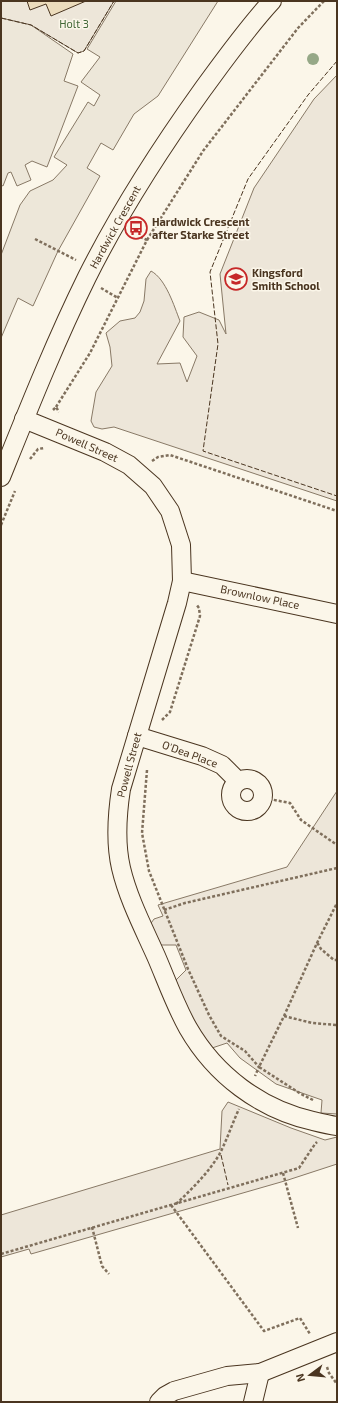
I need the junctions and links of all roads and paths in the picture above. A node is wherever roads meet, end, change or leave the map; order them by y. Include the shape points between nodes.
1 (272, 1) edge
2 (324, 1) edge
3 (130, 232) dead end
4 (35, 239) dead end
5 (147, 240) junction
6 (76, 260) dead end
7 (56, 407) junction
8 (62, 417) dead end
9 (24, 419) junction
10 (46, 428) junction
11 (38, 449) dead end
12 (150, 464) dead end
13 (1, 477) edge
14 (337, 511) edge
15 (182, 581) junction
16 (195, 602) dead end
17 (337, 614) edge
18 (145, 738) junction
19 (238, 781) junction
20 (264, 798) junction
21 (337, 845) edge
22 (337, 868) edge
23 (337, 902) edge
24 (164, 910) junction
25 (317, 943) junction
26 (337, 960) edge
27 (284, 1016) junction
28 (337, 1025) edge
29 (259, 1067) junction
30 (247, 1093) junction
31 (332, 1125) edge
32 (283, 1173) junction
33 (176, 1204) junction
34 (171, 1205) junction
35 (92, 1227) junction
36 (298, 1228) dead end
37 (1, 1254) edge
38 (109, 1274) dead end
39 (337, 1342) edge
40 (320, 1350) junction
41 (260, 1373) junction
42 (337, 1384) edge
43 (159, 1402) edge
44 (253, 1402) edge

1 - 9 street, Hardwick Crescent via 220,65 142,178 86,278
2 - 5 path via 298,28 203,151
3 - 5 path
4 - 6 path
5 - 7 path via 90,354
7 - 8 path
7 - 10 path
9 - 10 street, Powell Street
9 - 13 street, Hardwick Crescent
10 - 11 path
10 - 15 street, Powell Street via 105,452 129,465 153,486 170,511 181,545
12 - 14 path via 158,457 170,455
15 - 17 street, Brownlow Place
15 - 18 street, Powell Street
16 - 18 path via 200,616 170,712
18 - 19 street, O'Dea Place via 222,765
18 - 24 path via 148,772 142,833 149,871
18 - 30 street, Powell Street via 121,789 118,812 121,867 130,895 188,1027 213,1063
19 - 20 street via 248,778 256,781 262,789
19 - 20 street via 232,788 230,797 234,806 242,811 252,811
20 - 21 path via 290,804 301,820
22 - 24 path
23 - 25 path
24 - 29 path via 209,1015 222,1036 245,1051
25 - 26 path via 320,949
25 - 27 path
27 - 28 path via 312,1023
27 - 29 path
29 - 30 path
29 - 31 path via 301,1094 323,1104 329,1112
30 - 31 street, Powell Street via 298,1118
30 - 33 path via 219,1155
31 - 32 path via 325,1137 314,1144 299,1168
32 - 33 path
32 - 36 path
33 - 34 path
34 - 35 path
34 - 40 path via 264,1331 300,1318
35 - 37 path
35 - 38 path via 102,1266
39 - 40 street
40 - 41 street
40 - 42 path via 329,1373
41 - 43 street via 227,1376 181,1389 165,1396
41 - 44 street

